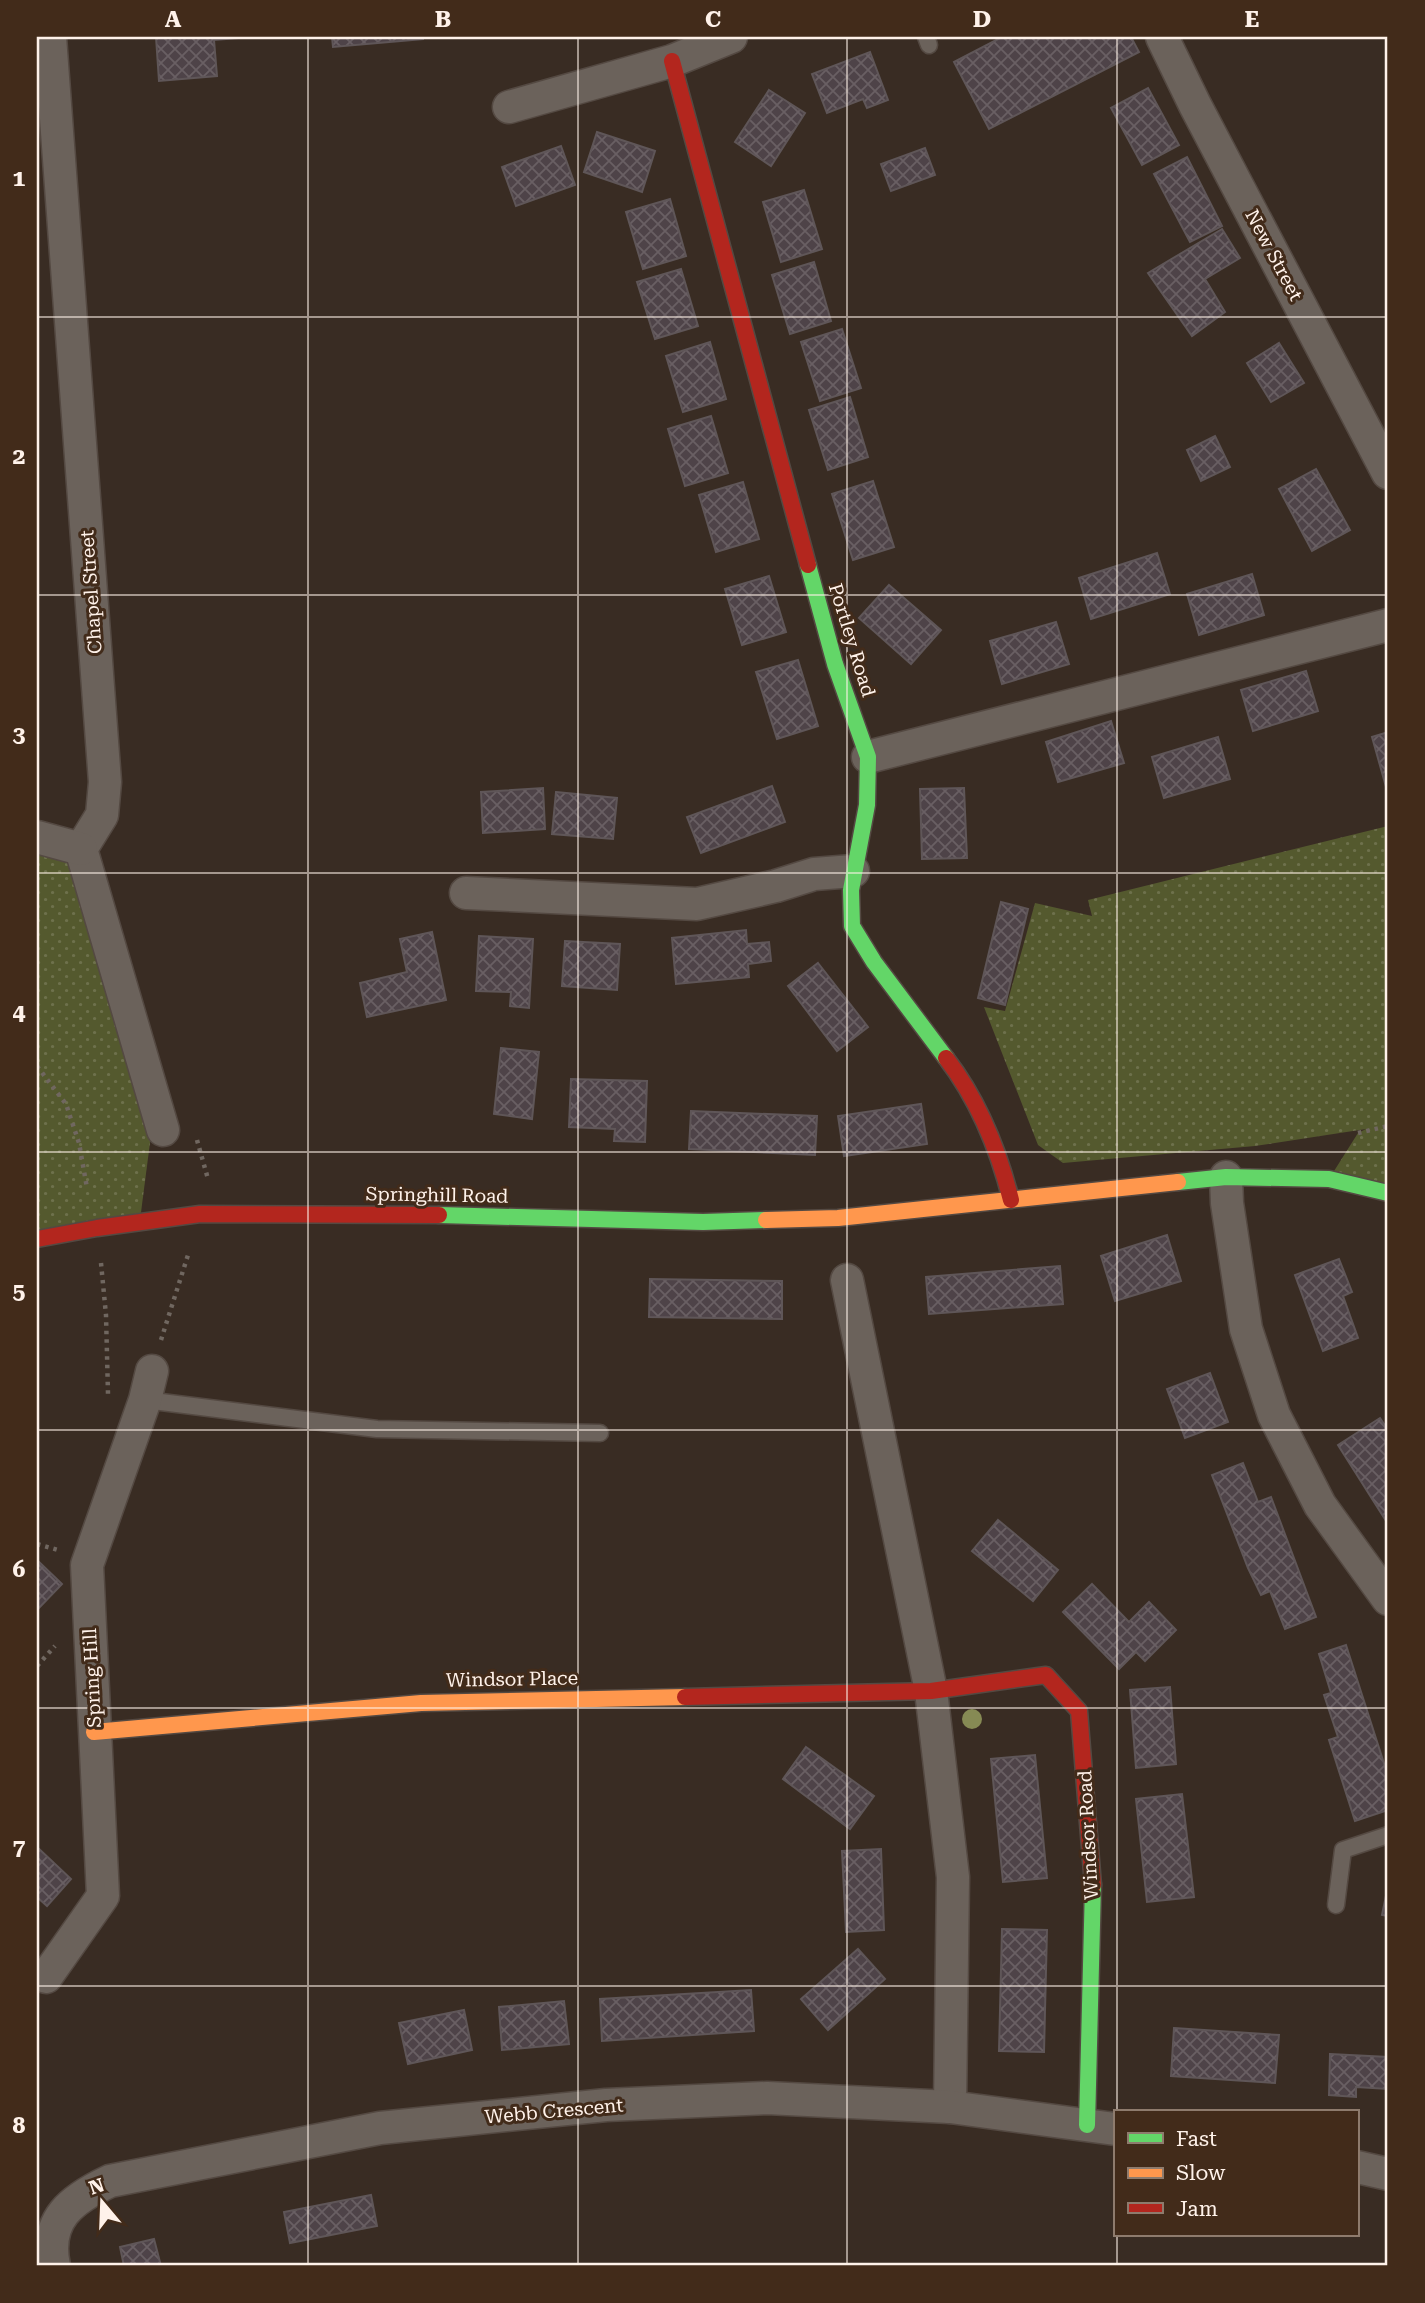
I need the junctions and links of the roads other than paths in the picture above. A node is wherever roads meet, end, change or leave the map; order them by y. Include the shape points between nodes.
1 (50, 37) edge
2 (732, 37) edge
3 (1162, 37) edge
4 (672, 61) junction
5 (509, 107) dead end
6 (1388, 473) edge
7 (1388, 625) edge
8 (868, 758) junction
9 (37, 837) edge
10 (81, 849) junction
11 (853, 871) junction
12 (466, 892) dead end
13 (163, 1130) road end
14 (1226, 1177) junction
15 (1388, 1194) edge
16 (1010, 1200) junction
17 (37, 1239) edge
18 (847, 1280) dead end
19 (148, 1385) joint
20 (600, 1433) dead end
21 (1388, 1599) edge
22 (931, 1690) junction
23 (94, 1732) junction
24 (1388, 1835) edge
25 (1336, 1905) dead end
26 (46, 1977) dead end
27 (950, 2107) junction
28 (1101, 2127) edge
29 (1358, 2167) edge
30 (1388, 2174) edge
31 (54, 2266) edge

1 - 10 street, Chapel Street via 105,782 102,816
2 - 4 street
3 - 6 street, New Street
4 - 5 street
4 - 8 street, Portley Road via 835,664
7 - 8 street
8 - 11 street, Portley Road via 867,805
9 - 10 street
10 - 13 street
11 - 12 street via 814,874 697,904
11 - 16 street, Portley Road via 852,926 962,1079 987,1125
14 - 15 street, Springhill Road via 1329,1179
14 - 16 street, Springhill Road
14 - 21 street via 1246,1329 1274,1415 1320,1505
16 - 17 street, Springhill Road via 838,1218 702,1222 200,1214
18 - 22 street
19 - 20 lane via 377,1429
19 - 23 street, Spring Hill via 87,1565
22 - 23 street, Windsor Place via 421,1703
22 - 27 street via 953,1877
22 - 28 street, Windsor Road via 1046,1675 1079,1711 1093,1880
23 - 26 street, Spring Hill via 103,1896
24 - 25 lane via 1343,1850
27 - 28 street, Webb Crescent
27 - 31 street, Webb Crescent via 766,2098 606,2105 380,2129 110,2181 81,2195 64,2212 52,2237
29 - 30 street

